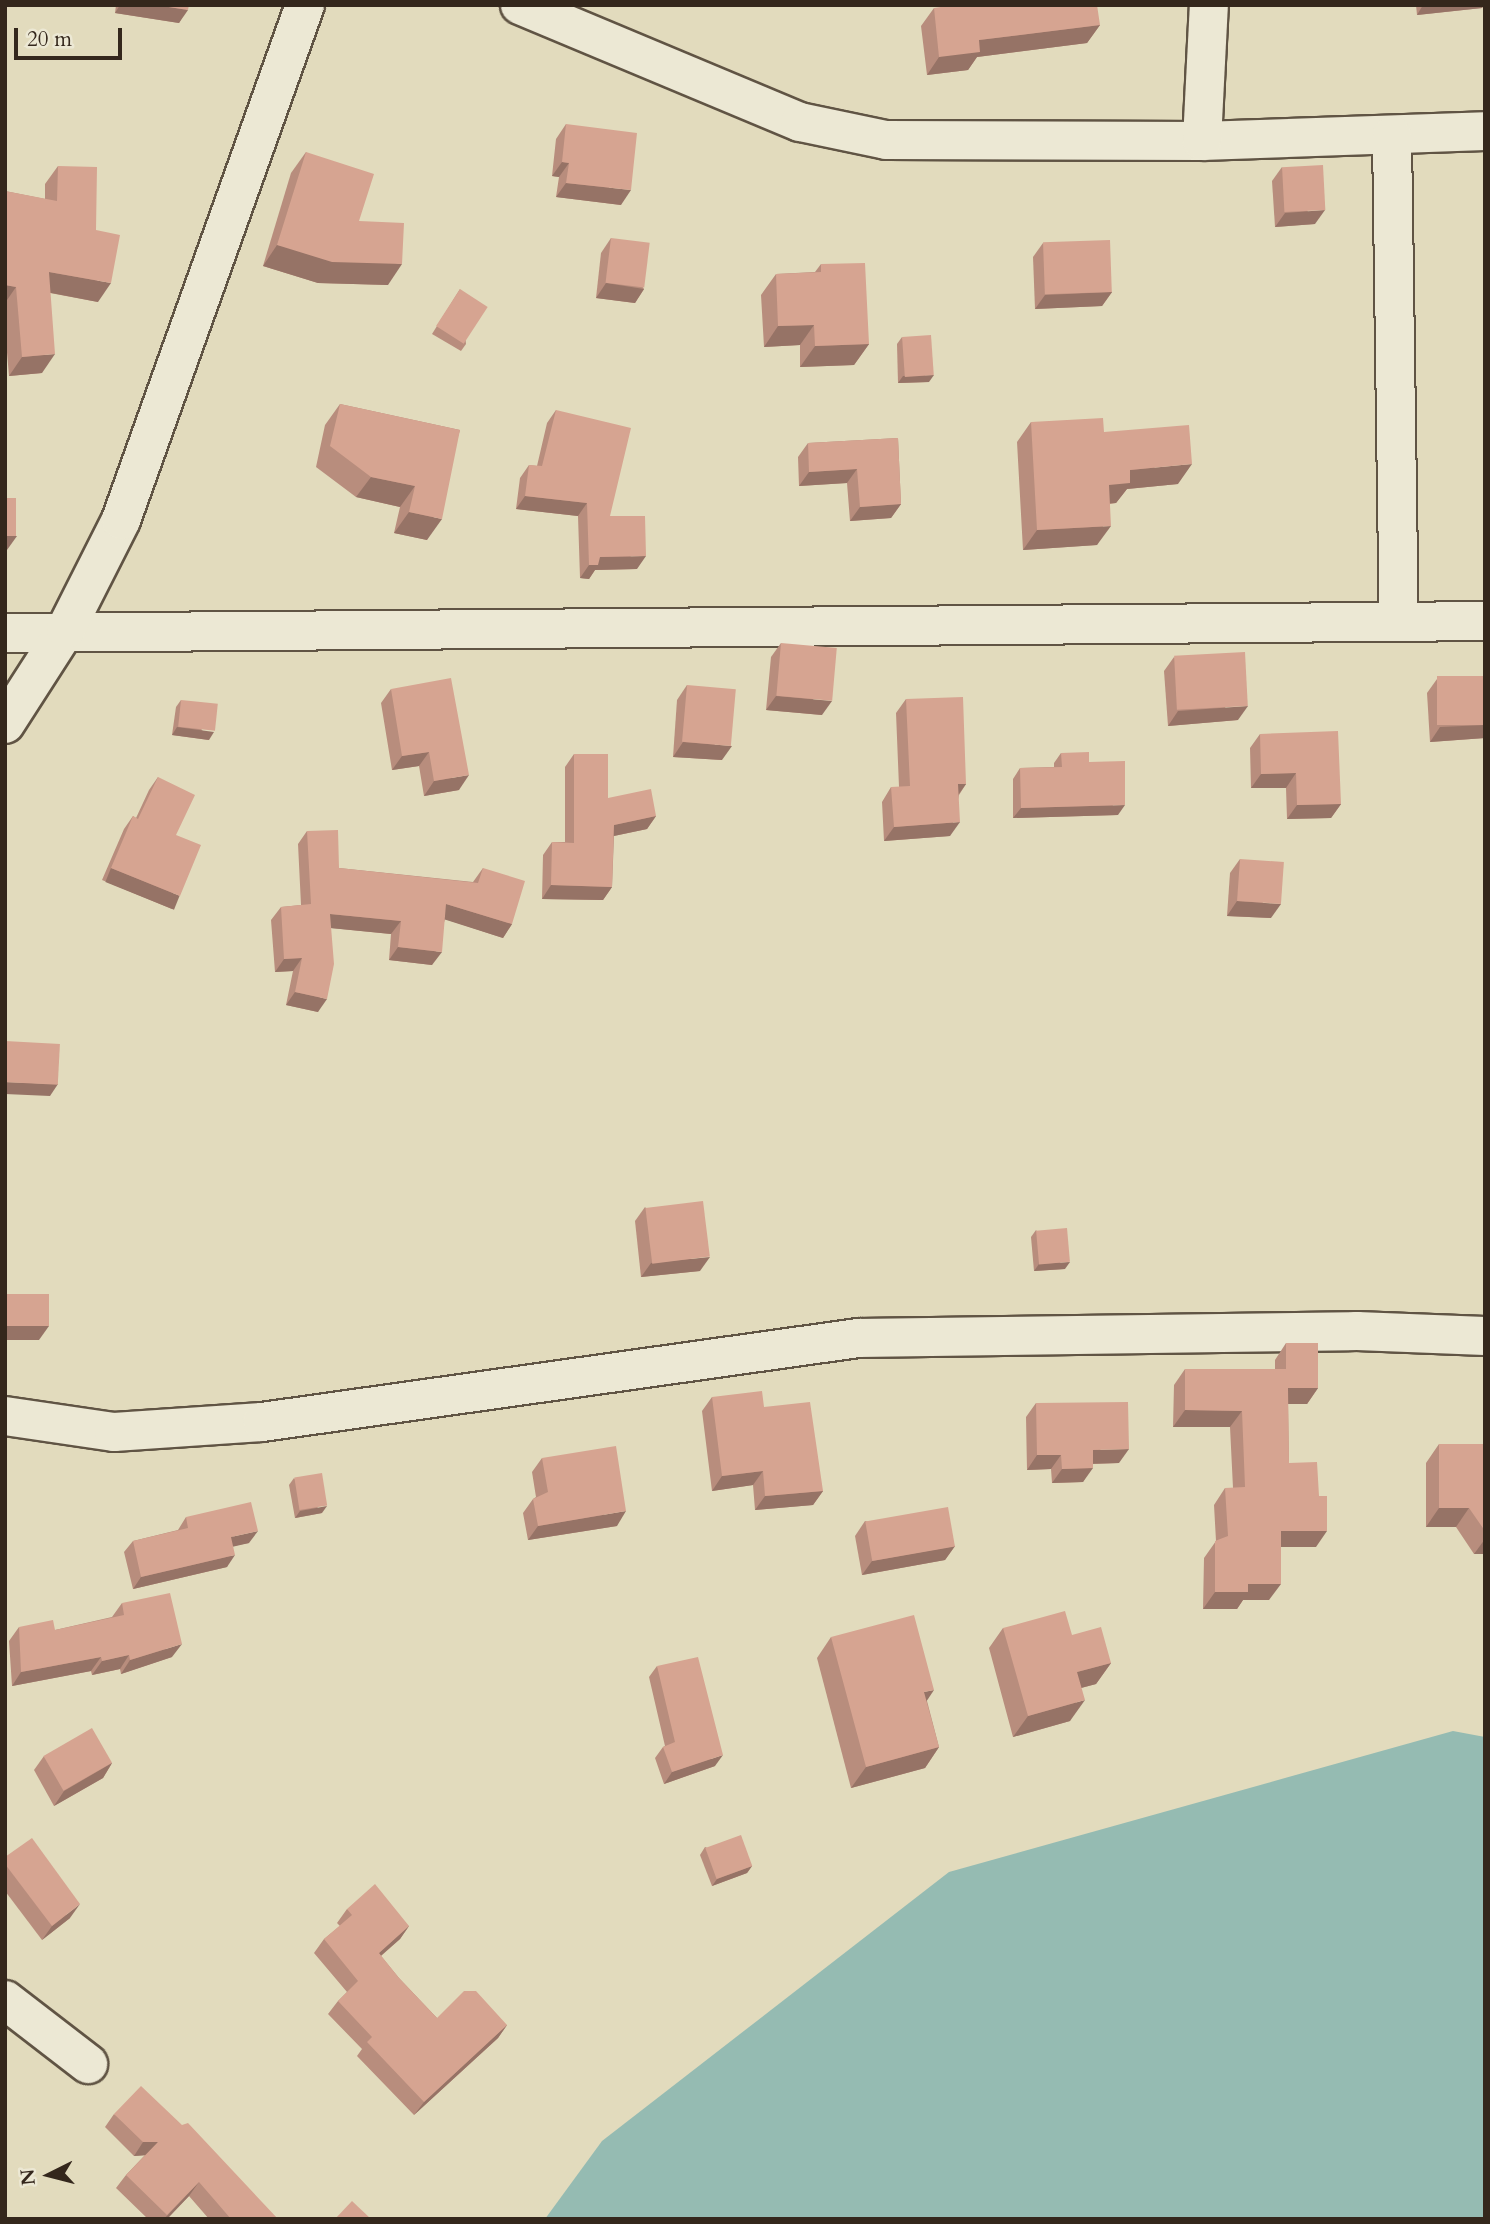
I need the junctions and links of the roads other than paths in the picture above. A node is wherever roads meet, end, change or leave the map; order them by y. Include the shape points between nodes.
1 (305, 5) edge
2 (520, 5) edge
3 (1209, 5) edge
4 (1485, 131) edge
5 (1392, 136) junction
6 (1202, 141) junction
7 (1485, 621) edge
8 (1399, 622) junction
9 (66, 629) junction
10 (5, 633) edge
11 (5, 724) edge
12 (1485, 1336) edge
13 (5, 1416) edge
14 (5, 2000) edge
15 (88, 2064) dead end

1 - 9 street via 121,520
2 - 6 street via 800,122 886,140
3 - 6 street
4 - 5 street
5 - 6 street
5 - 8 street
7 - 8 street
8 - 9 street via 327,633
9 - 10 street
9 - 11 street
12 - 13 street via 1357,1331 858,1338 262,1422 114,1432
14 - 15 street

